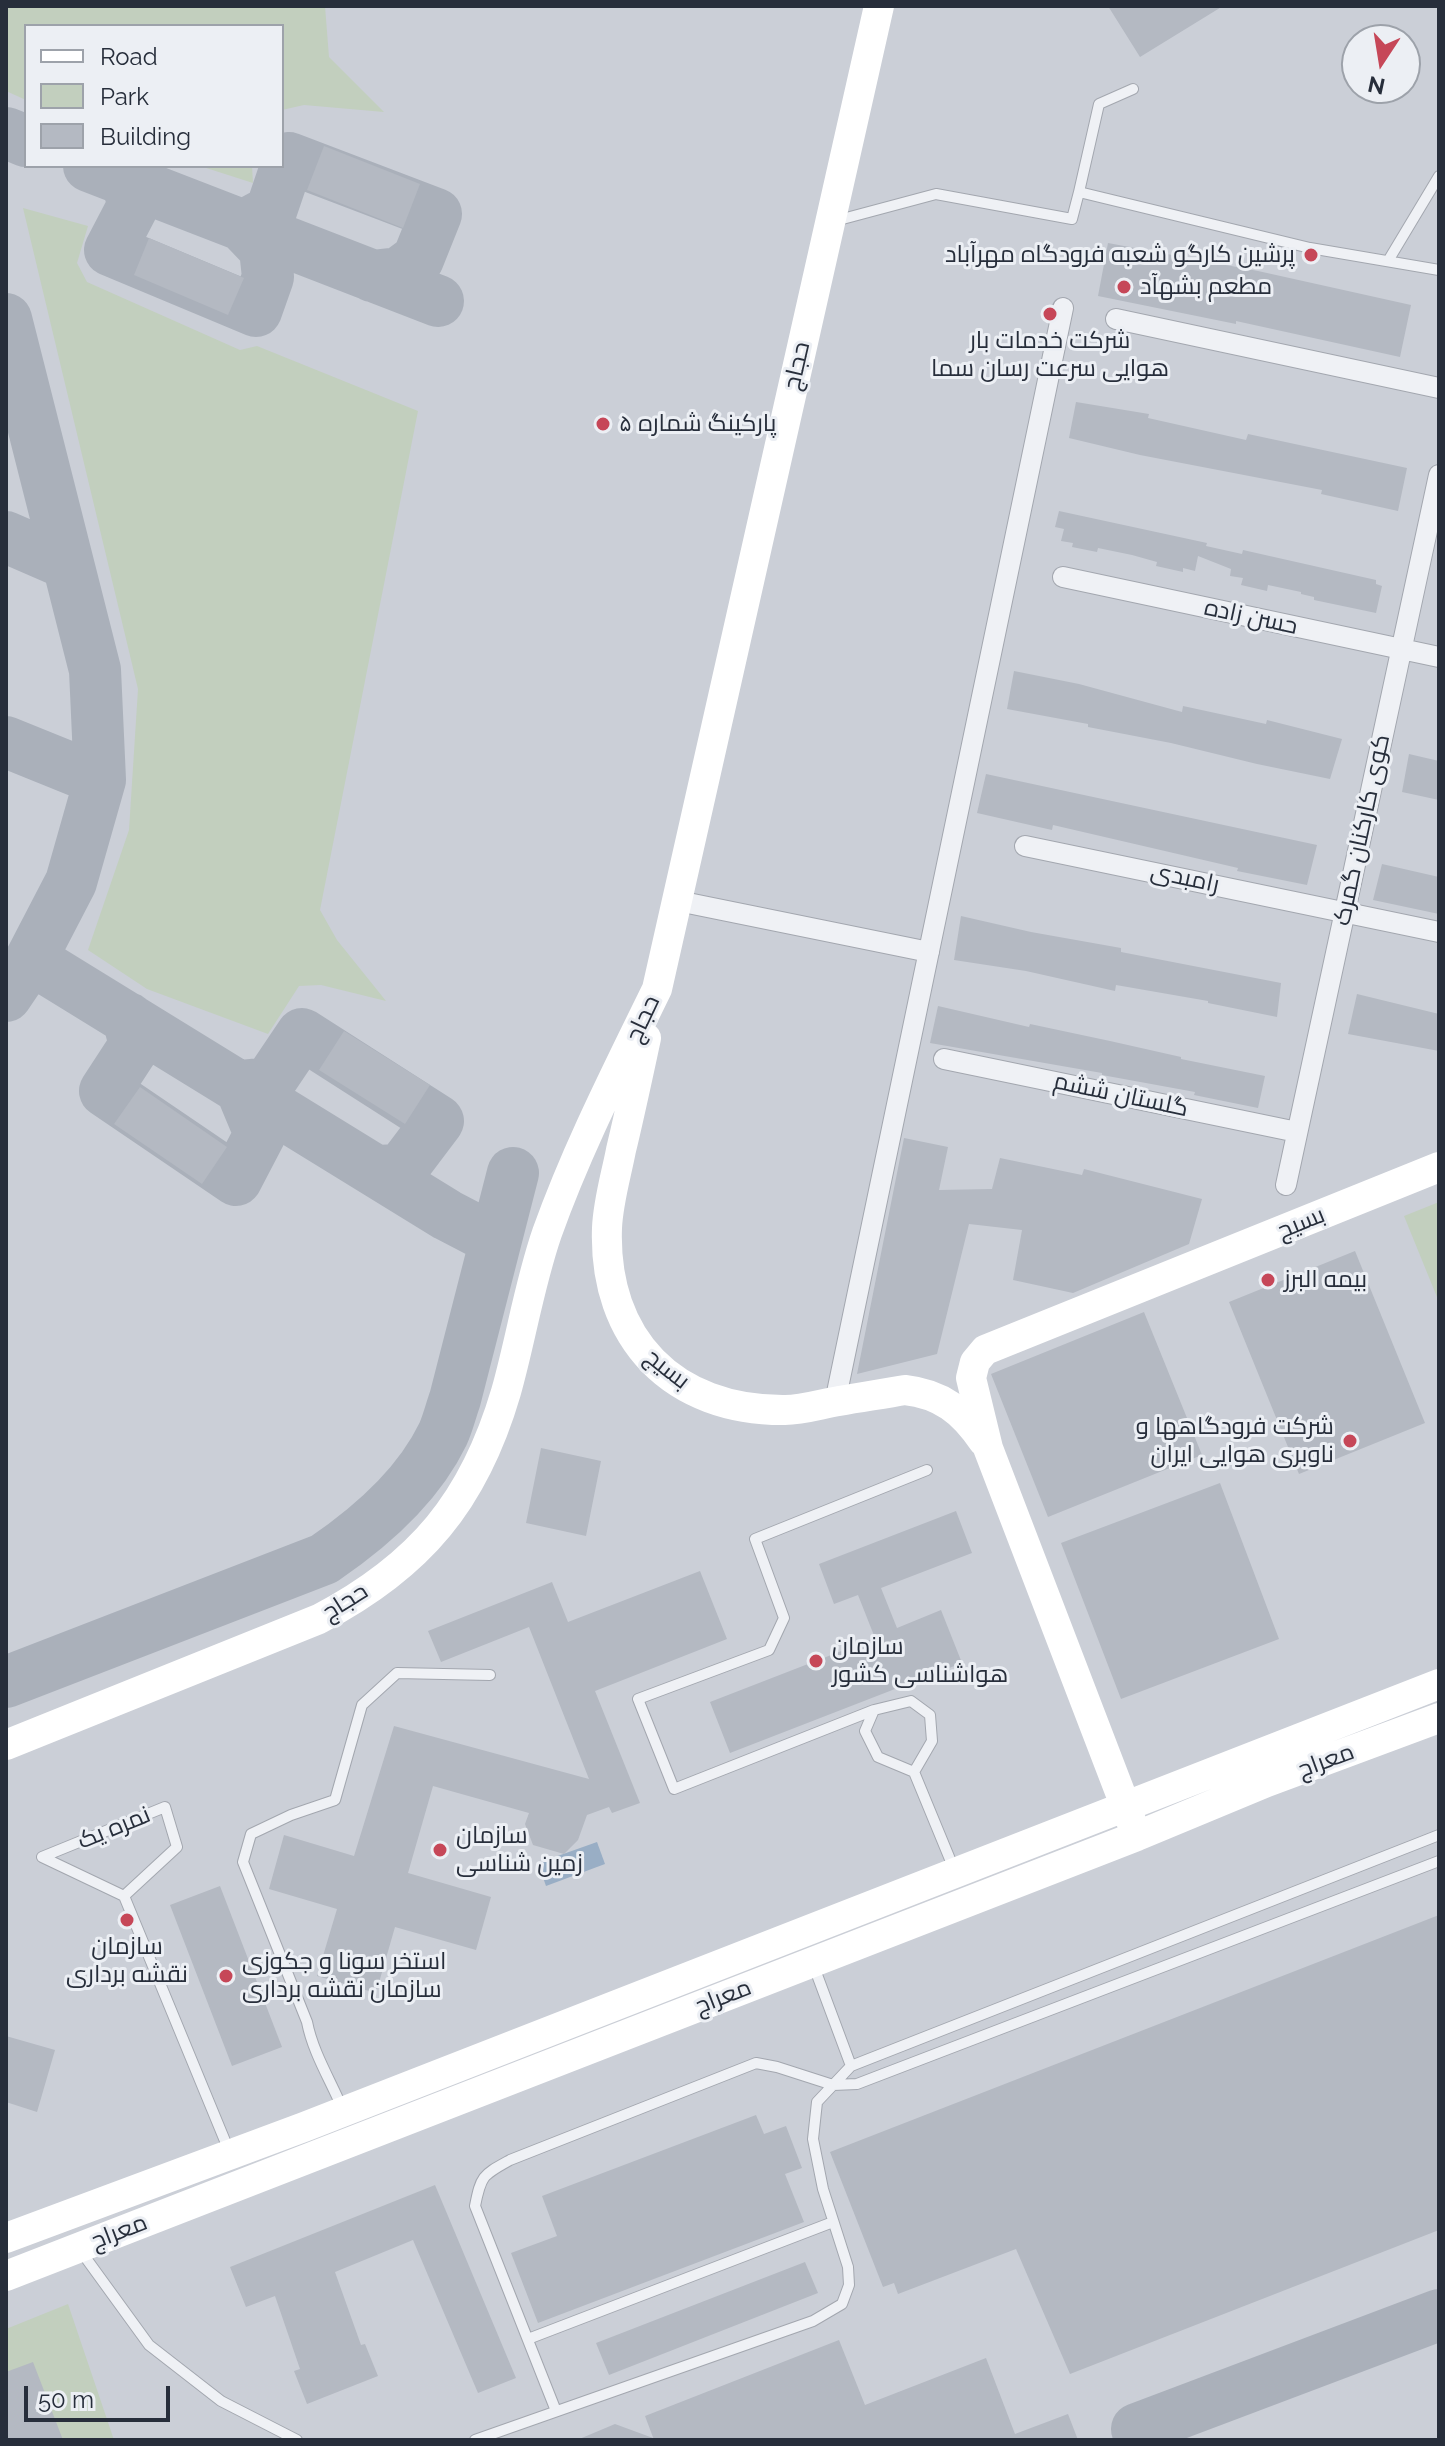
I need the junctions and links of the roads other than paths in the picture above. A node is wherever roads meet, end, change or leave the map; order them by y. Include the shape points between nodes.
1 (879, 6) edge
2 (1133, 89) dead end
3 (1439, 176) edge
4 (1079, 192) junction
5 (829, 223) junction
6 (1388, 261) junction
7 (1439, 270) edge
8 (1063, 308) dead end
9 (1116, 319) dead end
10 (1439, 388) edge
11 (1439, 475) edge
12 (1063, 577) dead end
13 (1401, 649) junction
14 (1439, 657) edge
15 (1025, 846) dead end
16 (678, 901) junction
17 (1345, 911) junction
18 (1439, 932) edge
19 (929, 952) junction
20 (657, 989) junction
21 (944, 1059) dead end
22 (1297, 1132) junction
23 (1439, 1167) edge
24 (1286, 1185) dead end
25 (835, 1402) junction
26 (988, 1448) junction
27 (927, 1470) dead end
28 (490, 1675) dead end
29 (1439, 1684) edge
30 (874, 1710) junction
31 (1439, 1718) edge
32 (6, 1745) edge
33 (914, 1772) junction
34 (1125, 1807) junction
35 (1439, 1835) edge
36 (1137, 1836) junction
37 (1439, 1861) edge
38 (956, 1875) junction
39 (124, 1896) junction
40 (807, 1948) junction
41 (851, 2066) junction
42 (833, 2085) junction
43 (344, 2112) junction
44 (230, 2155) junction
45 (833, 2222) junction
46 (6, 2238) edge
47 (79, 2247) junction
48 (6, 2276) edge
49 (528, 2339) junction
50 (556, 2411) junction
51 (297, 2440) edge
52 (475, 2440) edge

1 - 5 main road, حجاج
2 - 4 lane via 1099,104
3 - 6 lane
4 - 5 lane via 1072,219 936,194
4 - 6 lane via 1310,248
5 - 16 main road, حجاج
6 - 7 lane
8 - 19 street
9 - 10 street
11 - 13 street, کوی کارکنان گمرک
12 - 13 street, حسن زاده
13 - 14 street, حسن زاده
13 - 17 street, کوی کارکنان گمرک
15 - 17 street, رامبدی
16 - 19 street
16 - 20 main road, حجاج
17 - 18 street, رامبدی
17 - 22 street, کوی کارکنان گمرک
19 - 25 street
20 - 25 main road, بسیج via 607,1226 612,1289 622,1317 653,1364 707,1397 787,1410
20 - 32 main road, حجاج via 588,1131 548,1231 482,1460 430,1538 354,1601 319,1619
21 - 22 street, گلستان ششم
22 - 24 street, کوی کارکنان گمرک
23 - 26 main road, بسیج via 985,1350 971,1378
25 - 26 main road, بسیج via 920,1392 969,1419
26 - 34 main road
27 - 30 lane via 755,1539 784,1618 769,1650 638,1699 674,1789
28 - 43 lane via 397,1673 362,1705 335,1800 251,1834 243,1862 311,2044
29 - 34 main road, معراج
30 - 33 lane via 865,1731 878,1757
30 - 33 lane via 911,1701 930,1715 932,1741
31 - 36 main road, معراج
33 - 38 lane
34 - 36 main road
34 - 38 main road, معراج
35 - 41 lane
36 - 40 main road, معراج
37 - 42 lane via 857,2084
38 - 40 main road, معراج
39 - 39 lane, نمره یک via 177,1847 165,1807 42,1857
39 - 44 lane
40 - 41 lane
40 - 43 main road, معراج
40 - 47 main road, معراج
41 - 42 lane
42 - 45 lane via 817,2102 813,2139
42 - 49 lane via 756,2063 486,2173 475,2206
43 - 44 main road, معراج
44 - 46 main road, معراج
45 - 49 lane
45 - 50 lane via 848,2267 842,2304 813,2321
47 - 48 main road, معراج
47 - 51 lane via 149,2345 221,2401
49 - 50 lane
50 - 52 lane

